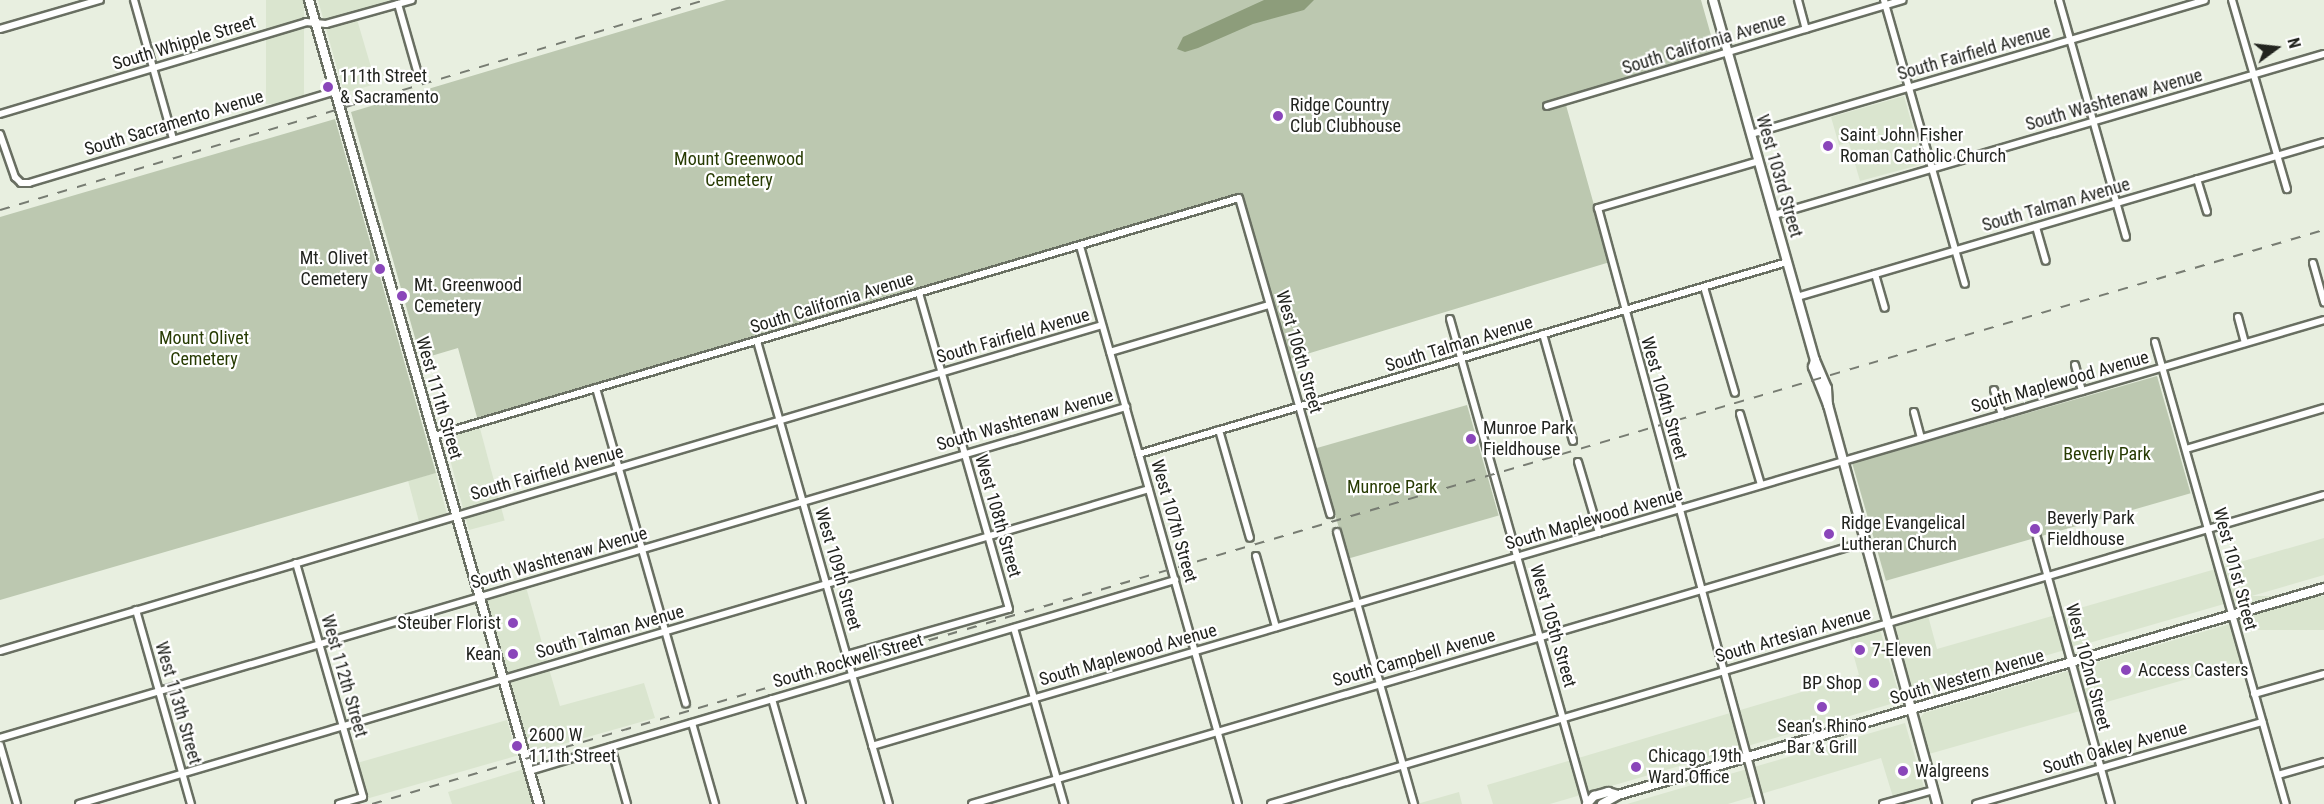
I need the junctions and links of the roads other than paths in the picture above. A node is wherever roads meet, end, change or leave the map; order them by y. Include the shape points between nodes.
1 (100, 0) edge
2 (134, 0) edge
3 (309, 0) edge
4 (412, 0) edge
5 (1713, 0) edge
6 (1798, 0) edge
7 (1903, 0) edge
8 (2059, 0) edge
9 (2205, 0) edge
10 (2232, 0) edge
11 (1885, 3) edge
12 (398, 4) junction
13 (316, 23) junction
14 (1806, 29) junction
15 (0, 30) edge
16 (2070, 40) junction
17 (1728, 52) junction
18 (2324, 54) edge
19 (153, 68) junction
20 (418, 74) dead end
21 (2254, 74) junction
22 (1909, 87) junction
23 (336, 91) junction
24 (1547, 106) dead end
25 (0, 114) edge
26 (2093, 122) junction
27 (0, 134) edge
28 (1751, 134) junction
29 (173, 139) junction
30 (2324, 142) edge
31 (2, 149) edge
32 (2277, 156) junction
33 (1759, 161) junction
34 (1932, 169) junction
35 (2197, 179) junction
36 (2287, 189) dead end
37 (1239, 198) joint
38 (2116, 203) junction
39 (2207, 212) dead end
40 (1774, 215) junction
41 (2036, 227) junction
42 (2126, 237) dead end
43 (1080, 246) junction
44 (1956, 250) junction
45 (2046, 261) dead end
46 (1787, 262) junction
47 (2313, 263) dead end
48 (1875, 274) junction
49 (1965, 284) dead end
50 (1704, 287) junction
51 (919, 293) junction
52 (1797, 297) junction
53 (2323, 299) edge
54 (1269, 305) junction
55 (1885, 308) dead end
56 (1623, 311) junction
57 (2238, 317) dead end
58 (1450, 319) dead end
59 (2324, 320) edge
60 (1102, 325) junction
61 (1543, 334) junction
62 (758, 341) junction
63 (2155, 342) dead end
64 (2245, 343) junction
65 (1110, 352) junction
66 (1462, 358) junction
67 (2075, 365) dead end
68 (2162, 367) junction
69 (941, 372) junction
70 (596, 388) junction
71 (1994, 390) dead end
72 (2082, 391) junction
73 (1735, 393) dead end
74 (1126, 406) junction
75 (1299, 406) junction
76 (2324, 408) edge
77 (1914, 412) dead end
78 (1740, 414) dead end
79 (2002, 415) junction
80 (780, 420) junction
81 (1219, 430) junction
82 (434, 436) junction
83 (1921, 438) junction
84 (1574, 441) dead end
85 (2186, 449) junction
86 (964, 454) junction
87 (1139, 454) junction
88 (1843, 461) junction
89 (1578, 462) dead end
90 (618, 467) junction
91 (1761, 485) junction
92 (1149, 489) junction
93 (2324, 495) edge
94 (803, 501) junction
95 (1679, 509) junction
96 (1330, 514) dead end
97 (457, 515) junction
98 (2209, 529) junction
99 (1337, 532) dead end
100 (1599, 533) junction
101 (988, 536) junction
102 (1250, 538) dead end
103 (2037, 538) dead end
104 (1865, 542) junction
105 (642, 549) junction
106 (1256, 556) dead end
107 (1518, 556) junction
108 (296, 563) junction
109 (2048, 576) junction
110 (1175, 580) junction
111 (826, 583) junction
112 (2324, 588) edge
113 (1702, 589) junction
114 (480, 597) junction
115 (1357, 604) junction
116 (1009, 609) joint
117 (136, 610) junction
118 (2231, 615) junction
119 (1887, 623) junction
120 (1276, 627) junction
121 (1014, 628) junction
122 (665, 631) junction
123 (1541, 637) junction
124 (319, 644) junction
125 (0, 651) edge
126 (1195, 651) junction
127 (847, 655) junction
128 (2071, 662) junction
129 (1725, 670) junction
130 (2324, 674) edge
131 (852, 675) junction
132 (503, 679) junction
133 (1380, 684) junction
134 (159, 691) junction
135 (2254, 694) junction
136 (1034, 698) junction
137 (772, 699) junction
138 (686, 703) dead end
139 (1910, 709) junction
140 (1564, 718) junction
141 (2262, 722) junction
142 (692, 723) junction
143 (343, 726) junction
144 (1218, 732) junction
145 (0, 738) edge
146 (0, 746) edge
147 (873, 746) junction
148 (611, 747) junction
149 (1748, 757) junction
150 (2324, 762) edge
151 (1403, 765) junction
152 (2101, 768) junction
153 (529, 771) junction
154 (182, 774) junction
155 (2278, 775) junction
156 (1057, 779) junction
157 (1933, 790) junction
158 (1618, 795) junction
159 (17, 804) edge
160 (79, 804) edge
161 (191, 804) edge
162 (339, 804) edge
163 (539, 804) edge
164 (627, 804) edge
165 (715, 804) edge
166 (802, 804) edge
167 (889, 804) edge
168 (972, 804) edge
169 (1064, 804) edge
170 (1238, 804) edge
171 (1271, 804) edge
172 (1414, 804) edge
173 (1587, 804) edge
174 (1602, 804) edge
175 (1760, 804) edge
176 (1883, 804) edge
177 (1937, 804) edge
178 (1976, 804) edge
179 (2111, 804) edge
180 (2286, 804) edge

1 - 15 street
2 - 19 street
3 - 13 main road, West 111th Street
4 - 12 street, South Whipple Street
5 - 17 main road, West 103rd Street
6 - 14 street
7 - 11 street, South California Avenue
8 - 16 street
9 - 16 street, South Fairfield Avenue
10 - 21 street
11 - 14 street, South California Avenue
11 - 22 street
12 - 13 street, South Whipple Street via 326,24
12 - 20 street
13 - 19 street, South Whipple Street via 306,22
13 - 23 main road, West 111th Street
14 - 17 street, South California Avenue
16 - 22 street, South Fairfield Avenue
16 - 26 street
17 - 24 street, South California Avenue
17 - 28 main road, West 103rd Street
18 - 21 street, South Washtenaw Avenue
19 - 25 street, South Whipple Street
19 - 29 street
21 - 26 street, South Washtenaw Avenue
21 - 32 street
22 - 28 street, South Fairfield Avenue
22 - 34 street
23 - 29 street, South Sacramento Avenue
23 - 82 main road, West 111th Street
26 - 34 street, South Washtenaw Avenue
26 - 38 street
27 - 31 street
28 - 33 main road, West 103rd Street
29 - 31 street, South Sacramento Avenue via 21,183
30 - 32 street, South Talman Avenue
32 - 35 street, South Talman Avenue
32 - 36 street
33 - 40 main road, West 103rd Street
33 - 56 street, West 104th Street via 1598,208
34 - 40 street, South Washtenaw Avenue
34 - 44 street
35 - 38 street, South Talman Avenue
35 - 39 street
37 - 43 street, South California Avenue
37 - 54 street, West 106th Street
38 - 41 street, South Talman Avenue
38 - 42 street
40 - 46 main road, West 103rd Street
41 - 44 street, South Talman Avenue
41 - 45 street
43 - 51 street, South California Avenue
43 - 60 street, West 107th Street
44 - 48 street, South Talman Avenue
44 - 49 street
46 - 50 street, South Talman Avenue
46 - 52 main road, West 103rd Street
47 - 53 street
48 - 52 street, South Talman Avenue
48 - 55 street
50 - 56 street, South Talman Avenue
50 - 73 street
51 - 62 street, South California Avenue
51 - 69 street, West 108th Street
52 - 88 main road, West 103rd Street via 1815,360 1825,380
54 - 65 street
54 - 75 street, West 106th Street
56 - 61 street, South Talman Avenue
56 - 95 street, West 104th Street
57 - 64 street
58 - 66 street, West 105th Street
59 - 64 street, South Maplewood Avenue
60 - 65 street, West 107th Street
60 - 69 street, South Fairfield Avenue
61 - 66 street, South Talman Avenue
61 - 84 street
62 - 70 street, South California Avenue
62 - 80 street, West 109th Street
63 - 68 street, West 101st Street
64 - 68 street, South Maplewood Avenue
65 - 74 street, West 107th Street
66 - 75 street, South Talman Avenue
66 - 107 street, West 105th Street
67 - 72 street
68 - 72 street, South Maplewood Avenue
68 - 85 street, West 101st Street
69 - 80 street, South Fairfield Avenue
69 - 86 street, West 108th Street
70 - 82 street, South California Avenue
70 - 90 street
71 - 79 street
72 - 79 street, South Maplewood Avenue
74 - 86 street, South Washtenaw Avenue
74 - 87 street, West 107th Street
75 - 81 street, South Talman Avenue
75 - 96 street, West 106th Street
76 - 85 street
77 - 83 street
78 - 91 street
79 - 83 street, South Maplewood Avenue
80 - 90 street, South Fairfield Avenue
80 - 94 street, West 109th Street
81 - 87 street, South Talman Avenue
81 - 102 street
82 - 97 main road, West 111th Street
83 - 88 street, South Maplewood Avenue
85 - 98 street, West 101st Street
86 - 94 street, South Washtenaw Avenue
86 - 101 street, West 108th Street
87 - 92 street, West 107th Street
88 - 91 street, South Maplewood Avenue
88 - 104 main road, West 103rd Street
89 - 100 street
90 - 97 street, South Fairfield Avenue
90 - 105 street
91 - 95 street, South Maplewood Avenue
92 - 101 street, South Talman Avenue
92 - 110 street, West 107th Street
93 - 98 street, South Artesian Avenue
94 - 105 street, South Washtenaw Avenue
94 - 111 street, West 109th Street
95 - 100 street, South Maplewood Avenue
95 - 113 street, West 104th Street
97 - 108 street, South Fairfield Avenue
97 - 114 main road, West 111th Street
98 - 109 street, South Artesian Avenue
98 - 118 street, West 101st Street
99 - 115 street
100 - 107 street, South Maplewood Avenue
101 - 111 street, South Talman Avenue
101 - 116 street, West 108th Street
103 - 109 street, West 102nd Street
104 - 113 street, South Campbell Avenue
104 - 119 main road, West 103rd Street
105 - 114 street, South Washtenaw Avenue
105 - 122 street
106 - 120 street
107 - 115 street, South Maplewood Avenue
107 - 123 street, West 105th Street
108 - 117 street, South Fairfield Avenue
108 - 124 street, West 112th Street
109 - 119 street, South Artesian Avenue
109 - 128 street, West 102nd Street
110 - 121 street, South Rockwell Street
110 - 126 street, West 107th Street
111 - 122 street, South Talman Avenue
111 - 127 street, West 109th Street
112 - 118 main road, South Western Avenue
113 - 123 street, South Campbell Avenue
113 - 129 street, West 104th Street
114 - 124 street, South Washtenaw Avenue
114 - 132 main road, West 111th Street
115 - 120 street, South Maplewood Avenue
115 - 133 street
116 - 127 street, South Rockwell Street
117 - 125 street, South Fairfield Avenue
117 - 134 street, West 113th Street
118 - 128 main road, South Western Avenue
118 - 135 street, West 101st Street
119 - 129 street, South Artesian Avenue
119 - 139 main road, West 103rd Street
120 - 126 street, South Maplewood Avenue
121 - 131 street, South Rockwell Street
121 - 136 street
122 - 132 street, South Talman Avenue
122 - 138 street
123 - 133 street, South Campbell Avenue
123 - 140 street, West 105th Street
124 - 134 street, South Washtenaw Avenue
124 - 143 street, West 112th Street
126 - 136 street, South Maplewood Avenue
126 - 144 street, West 107th Street
127 - 131 street, West 109th Street
128 - 139 main road, South Western Avenue
128 - 152 street, West 102nd Street
129 - 140 street, South Artesian Avenue
129 - 149 street, West 104th Street
130 - 135 street
131 - 137 street, South Rockwell Street
131 - 147 street, West 109th Street
132 - 143 street, South Talman Avenue
132 - 153 main road, West 111th Street
133 - 144 street, South Campbell Avenue
133 - 151 street
134 - 145 street, South Washtenaw Avenue
134 - 154 street, West 113th Street
135 - 141 street, West 101st Street
136 - 147 street, South Maplewood Avenue
136 - 156 street
137 - 142 street, South Rockwell Street
137 - 166 street
139 - 149 main road, South Western Avenue
139 - 157 main road, West 103rd Street
140 - 151 street, South Artesian Avenue
140 - 173 street, West 105th Street
141 - 152 street, South Oakley Avenue
141 - 155 street, West 101st Street
142 - 148 street, South Rockwell Street
142 - 165 street
143 - 154 street, South Talman Avenue
143 - 162 street, West 112th Street via 363,797
144 - 156 street, South Campbell Avenue
144 - 170 street, West 107th Street
146 - 159 street
147 - 167 street, West 109th Street
148 - 153 street, South Rockwell Street
148 - 164 street
149 - 158 main road, South Western Avenue
149 - 175 street, West 104th Street
150 - 155 street
151 - 171 street, South Artesian Avenue
151 - 172 street
152 - 178 street, South Oakley Avenue
152 - 179 street, West 102nd Street
153 - 163 main road, West 111th Street
154 - 160 street, South Talman Avenue
154 - 161 street, West 113th Street
155 - 180 street, West 101st Street
156 - 168 street, South Campbell Avenue
156 - 169 street
157 - 176 street
157 - 177 main road, West 103rd Street
158 - 173 main road, South Western Avenue via 1608,792 1594,796
158 - 174 main road, South Western Avenue

